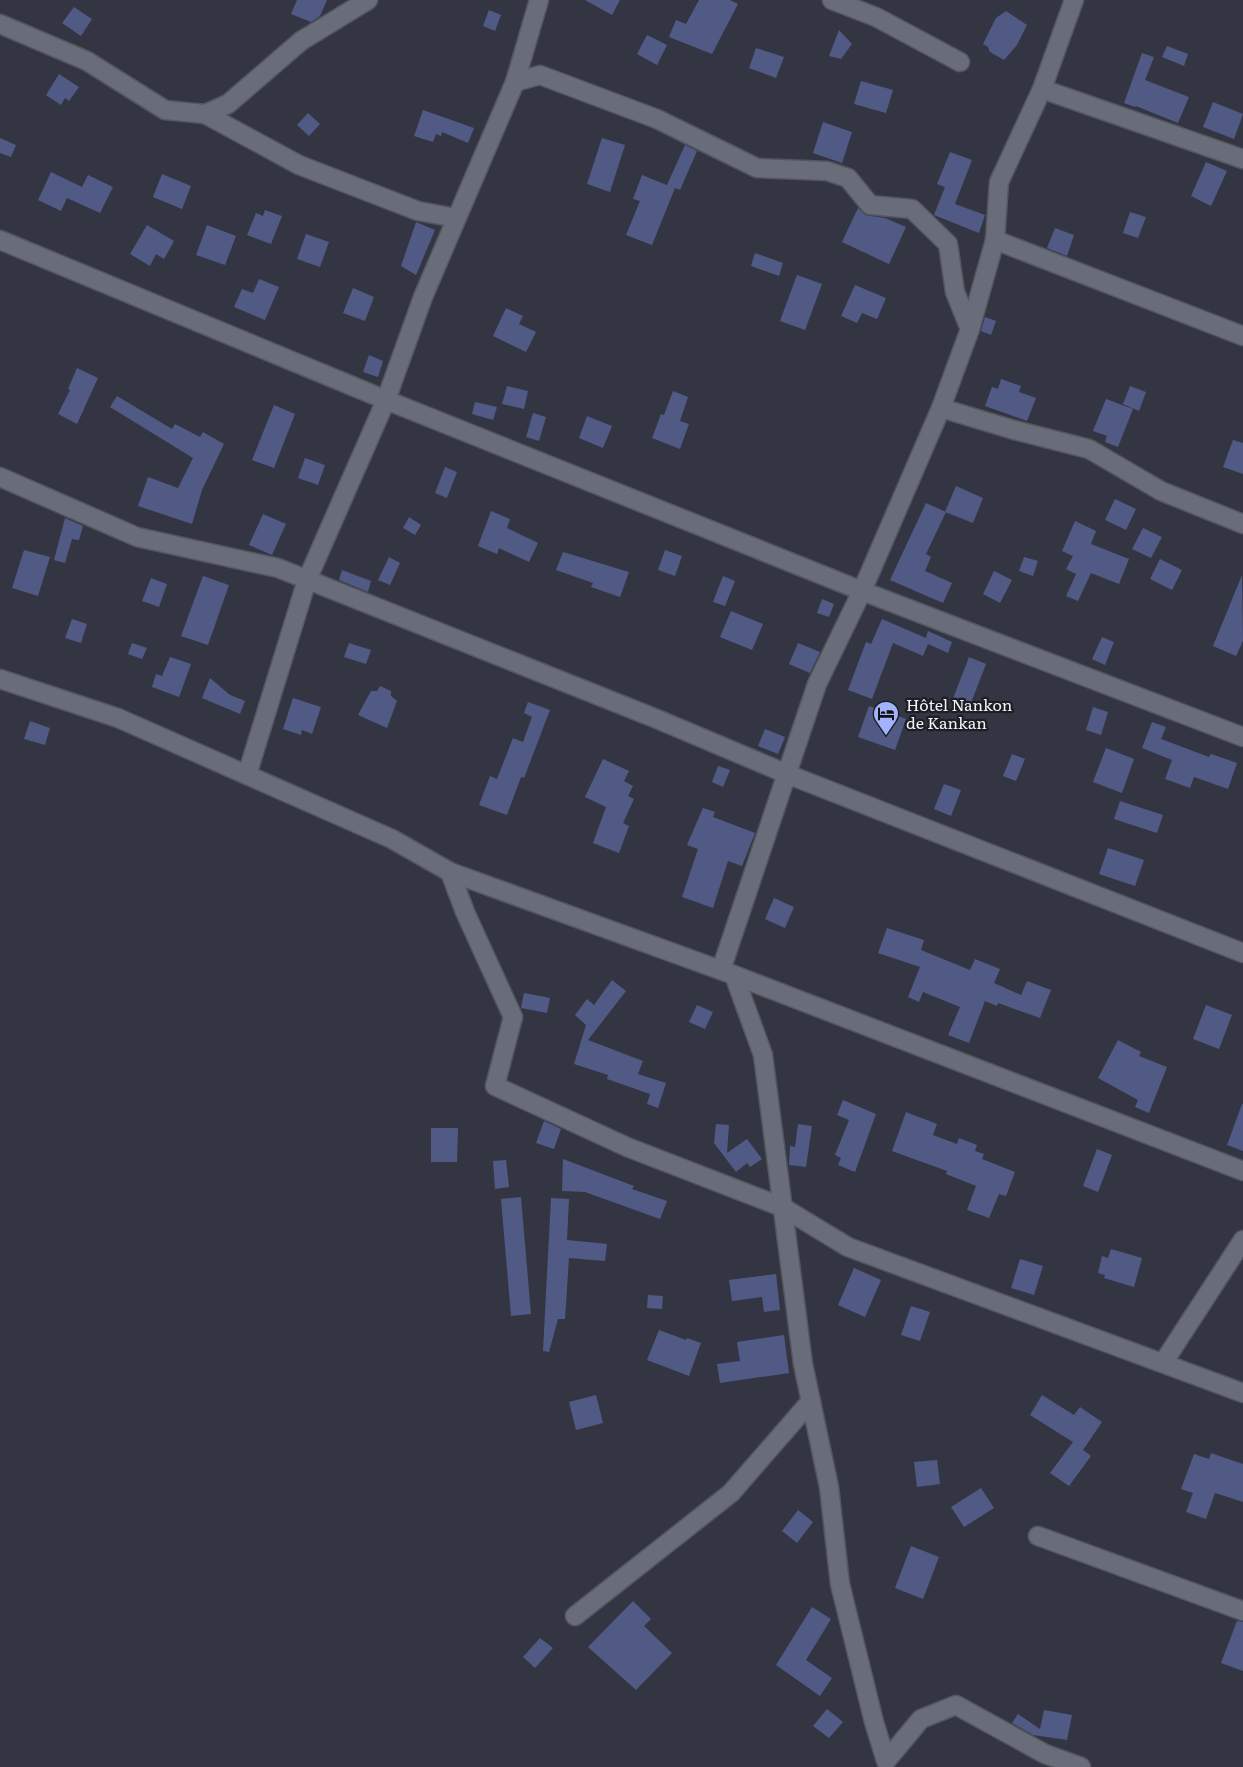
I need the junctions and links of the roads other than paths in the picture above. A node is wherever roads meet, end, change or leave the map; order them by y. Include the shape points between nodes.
1 (368, 0) edge
2 (539, 0) edge
3 (832, 0) edge
4 (1074, 0) edge
5 (0, 24) edge
6 (960, 62) dead end
7 (515, 82) junction
8 (1042, 89) junction
9 (205, 114) junction
10 (1243, 159) edge
11 (456, 218) junction
12 (0, 240) edge
13 (995, 240) junction
14 (970, 329) junction
15 (1243, 336) edge
16 (386, 400) junction
17 (941, 408) junction
18 (0, 477) edge
19 (1243, 524) edge
20 (307, 580) junction
21 (862, 591) junction
22 (0, 679) edge
23 (1243, 737) edge
24 (787, 774) junction
25 (247, 775) junction
26 (450, 872) junction
27 (1243, 954) edge
28 (727, 972) junction
29 (1243, 1171) edge
30 (782, 1207) junction
31 (1243, 1240) edge
32 (1163, 1363) junction
33 (1243, 1393) edge
34 (811, 1401) junction
35 (1038, 1536) dead end
36 (1243, 1611) edge
37 (575, 1616) dead end
38 (885, 1764) edge
39 (1081, 1767) edge

1 - 9 street via 301,41 228,104
2 - 7 street
3 - 6 street via 876,16
4 - 8 street
5 - 9 street via 87,61 165,110
7 - 11 street
7 - 14 street via 540,75 657,119 757,168 827,171 848,178 870,205 912,209 948,244 955,292
8 - 10 street
8 - 13 street via 999,182
9 - 11 street via 299,165 418,210
11 - 16 street
12 - 16 street
13 - 14 street
13 - 15 street
14 - 17 street
16 - 20 street
16 - 21 street
17 - 19 street via 1089,448 1161,491
17 - 21 street
18 - 20 street via 137,537 278,568
20 - 24 street
20 - 25 street
21 - 23 street
21 - 24 street via 816,684
22 - 25 street via 118,718
24 - 27 street
24 - 28 street
25 - 26 street via 392,839
26 - 28 street
26 - 30 street via 513,1017 495,1086 627,1147
28 - 29 street
28 - 30 street via 763,1055
30 - 32 street via 848,1247
30 - 34 street
31 - 32 street
32 - 33 street
34 - 37 street via 731,1493
34 - 38 street via 829,1487 840,1584
35 - 36 street
38 - 39 street via 921,1719 956,1705 1045,1754

